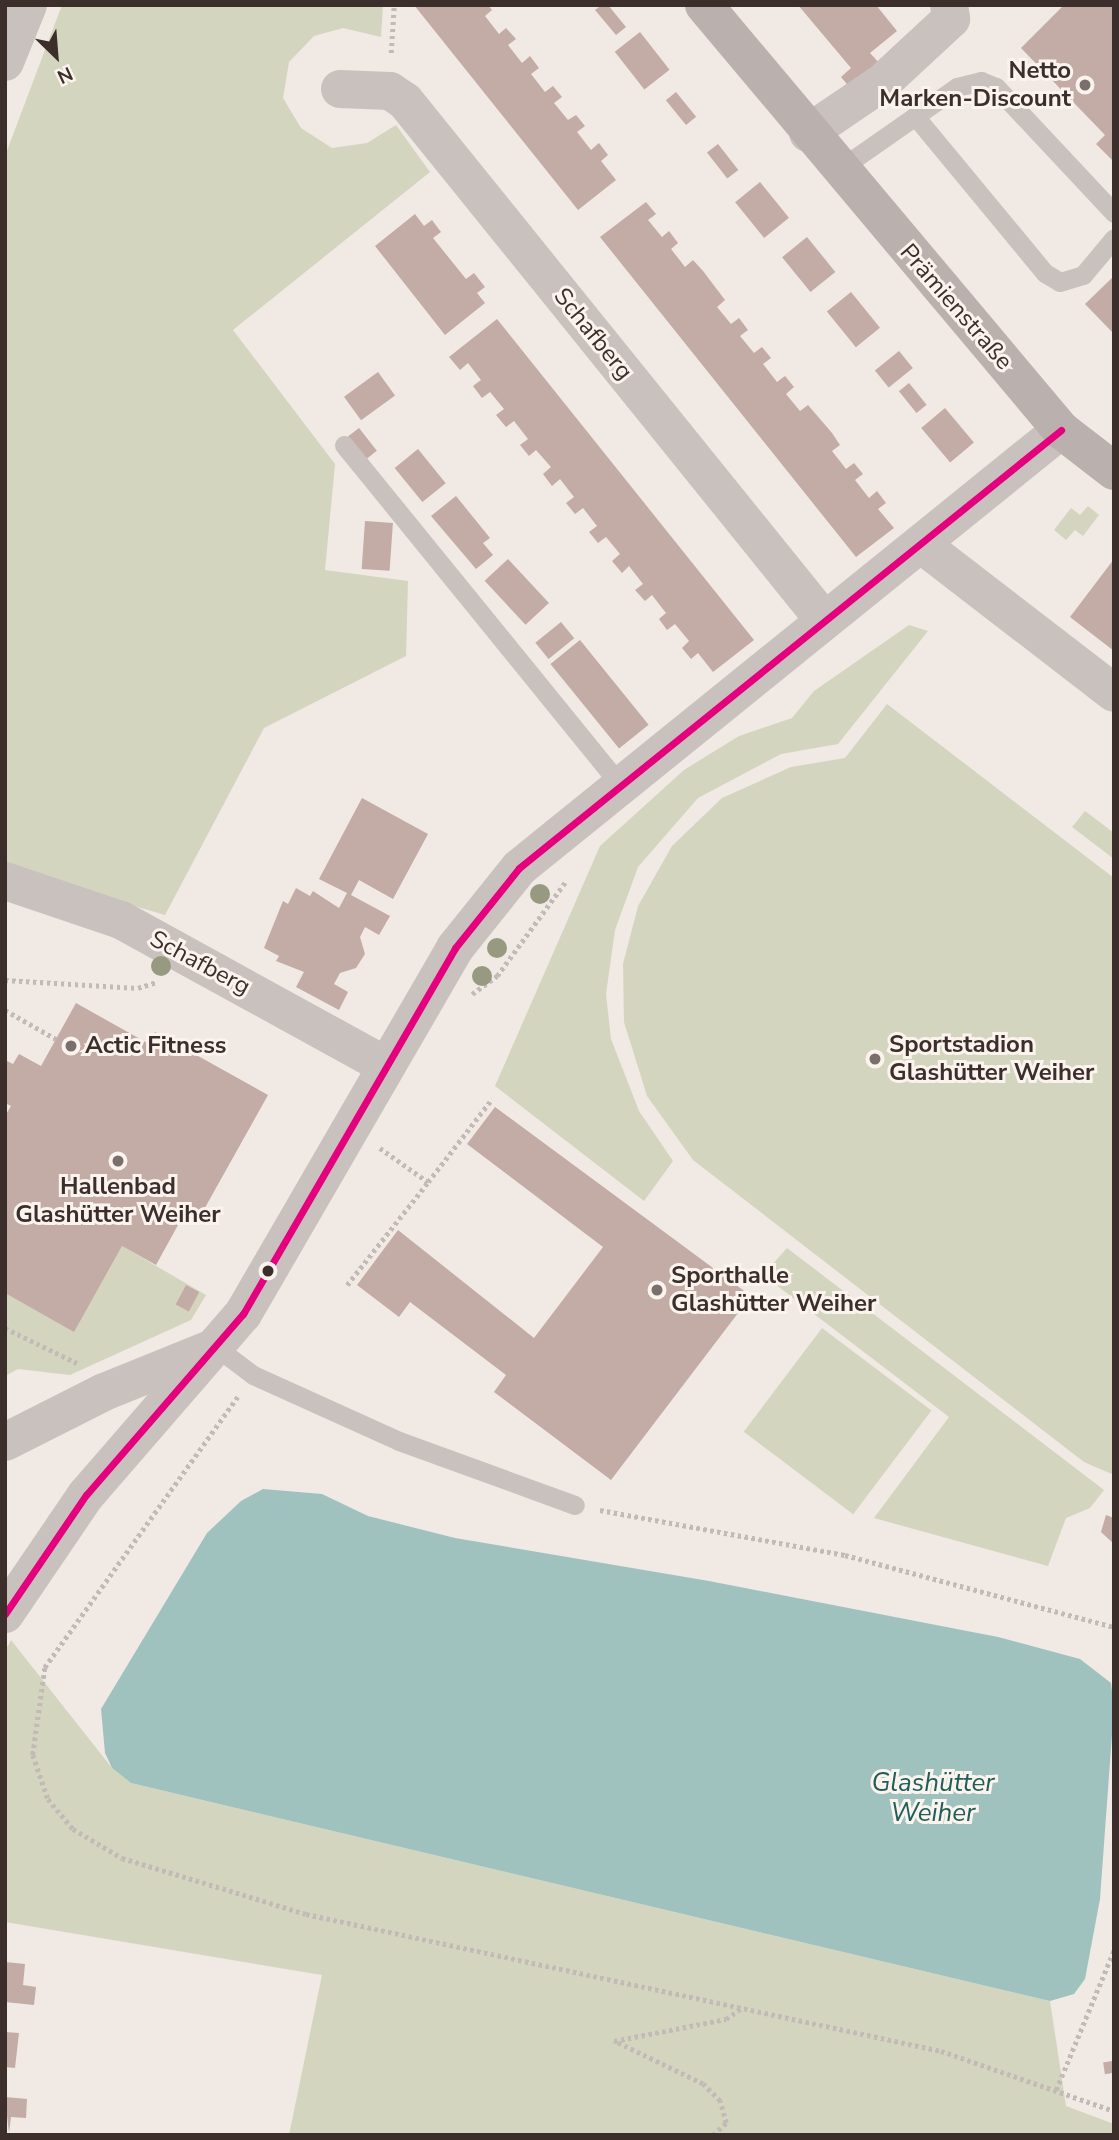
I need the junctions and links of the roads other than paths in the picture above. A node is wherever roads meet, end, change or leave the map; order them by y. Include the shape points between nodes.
1 (28, 5) edge
2 (704, 5) edge
3 (949, 5) edge
4 (5, 62) edge
5 (340, 89) dead end
6 (915, 116) junction
7 (808, 132) junction
8 (838, 170) junction
9 (1114, 213) edge
10 (1114, 238) edge
11 (1062, 430) junction
12 (344, 445) dead end
13 (1114, 471) edge
14 (922, 545) junction
15 (824, 621) junction
16 (1114, 693) edge
17 (620, 786) junction
18 (5, 881) edge
19 (385, 1065) junction
20 (216, 1347) junction
21 (5, 1442) edge
22 (575, 1505) road end
23 (5, 1614) edge

1 - 4 street
2 - 7 street, Prämienstraße
3 - 7 street via 951,19 883,82
5 - 15 street, Schafberg via 390,91 405,101
6 - 8 lane
6 - 9 lane via 957,87 981,81 996,88
6 - 10 lane via 1045,273 1060,282 1083,275
7 - 8 street, Prämienstraße
8 - 11 street, Prämienstraße
11 - 13 street, Prämienstraße
11 - 14 street
12 - 17 lane
14 - 15 street
14 - 16 street
15 - 17 street
17 - 19 street via 519,868 455,948
18 - 19 street, Schafberg via 121,920
19 - 20 street via 275,1263
20 - 21 street via 104,1392
20 - 22 lane via 253,1376 399,1441
20 - 23 street via 86,1495

